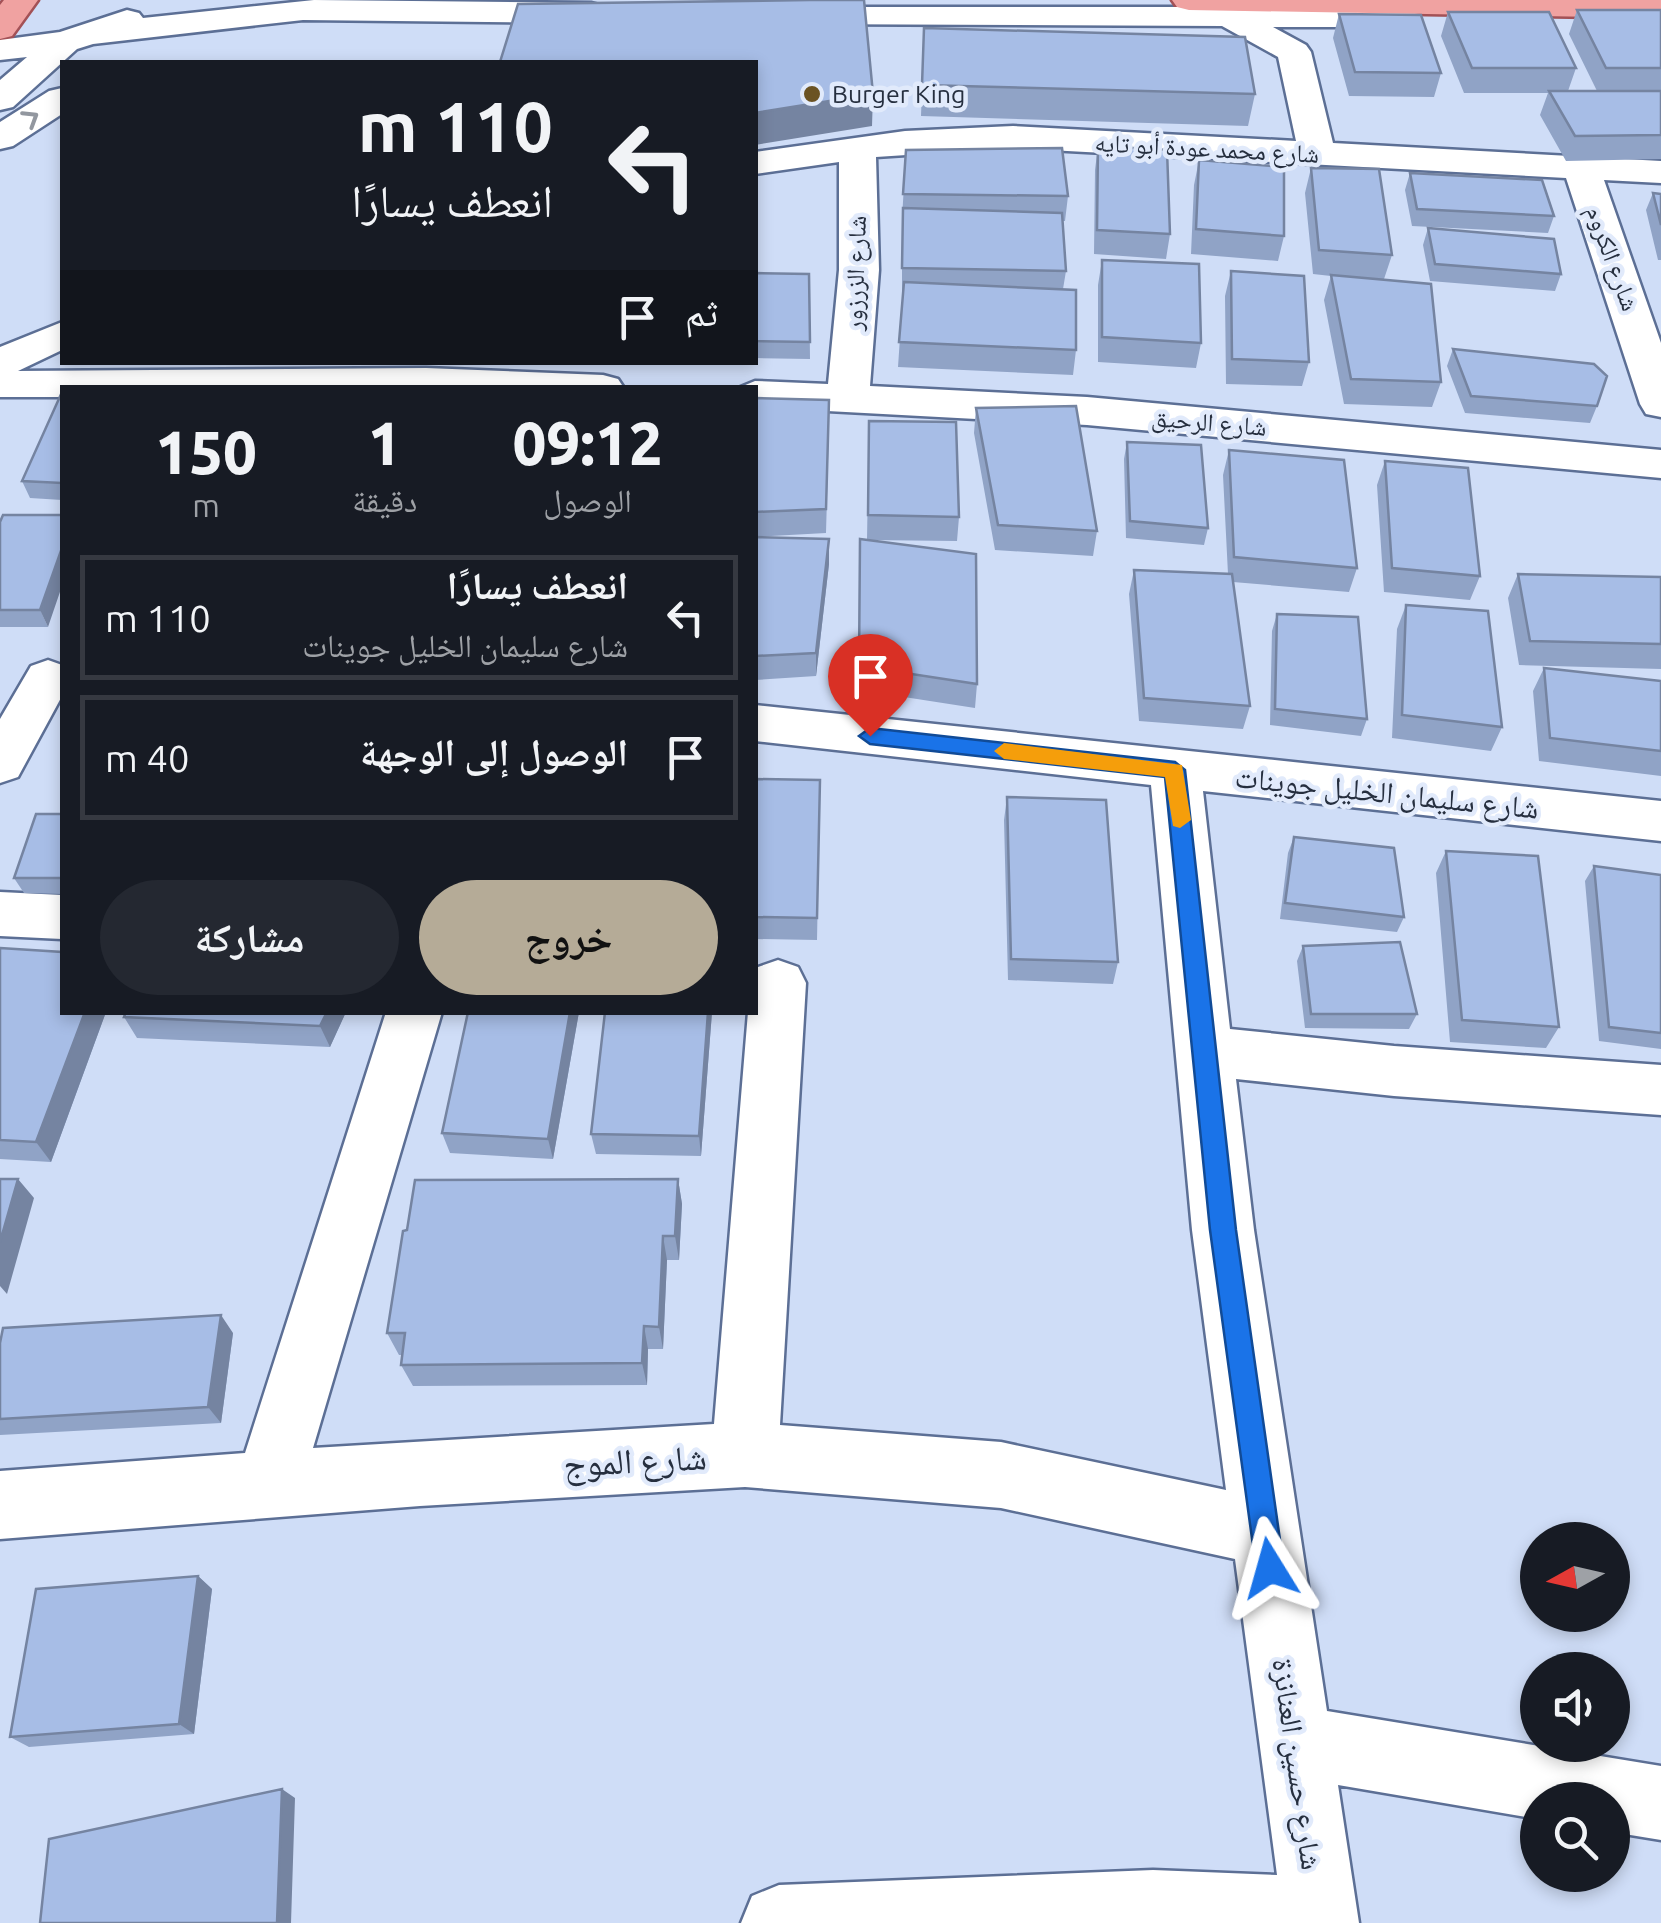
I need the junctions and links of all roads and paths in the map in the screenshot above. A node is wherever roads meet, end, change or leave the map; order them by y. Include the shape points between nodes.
1 (22, 0) edge
2 (162, 0) edge
3 (1188, 0) edge
4 (1417, 4) junction
5 (292, 5) edge
6 (1661, 8) edge
7 (389, 12) junction
8 (620, 13) edge
9 (758, 14) edge
10 (1229, 16) junction
11 (1354, 17) junction
12 (0, 28) edge
13 (80, 38) junction
14 (0, 50) edge
15 (1294, 52) junction
16 (150, 60) edge
17 (0, 99) edge
18 (60, 101) edge
19 (1441, 126) dead end
20 (0, 138) edge
21 (1314, 138) junction
22 (858, 147) junction
23 (758, 164) edge
24 (1582, 170) junction
25 (1661, 172) edge
26 (60, 335) edge
27 (1653, 351) edge
28 (0, 363) edge
29 (536, 378) edge
30 (0, 384) edge
31 (583, 385) edge
32 (758, 394) edge
33 (848, 398) junction
34 (1661, 404) edge
35 (1661, 464) edge
36 (37, 677) edge
37 (758, 723) edge
38 (0, 764) edge
39 (1175, 770) junction
40 (1661, 821) edge
41 (0, 914) edge
42 (60, 917) edge
43 (778, 983) dead end
44 (413, 1015) edge
45 (1204, 1052) junction
46 (1661, 1090) edge
47 (746, 1455) junction
48 (269, 1483) junction
49 (0, 1505) edge
50 (1264, 1532) junction
51 (1296, 1742) junction
52 (1661, 1802) edge
53 (1321, 1919) edge
54 (779, 1923) edge

1 - 12 main road
2 - 13 street
3 - 4 main road
4 - 6 main road
4 - 11 street
5 - 7 street
5 - 13 street
7 - 8 street
7 - 16 street via 228,39
9 - 10 street
10 - 11 street
10 - 15 street
11 - 15 street
13 - 14 street
13 - 17 street
15 - 21 street
20 -> 18 street
19 - 21 street
21 - 22 street, شارع محمد عودة أبو تايه via 959,138
21 - 24 street, شارع محمد عودة أبو تايه
22 - 23 street, شارع محمد عودة أبو تايه
22 - 33 street, شارع الزرزور via 859,270
24 - 25 street, شارع محمد عودة أبو تايه
24 - 27 street, شارع الكروم
26 - 28 street
27 - 34 street, شارع الكروم
29 - 30 street
29 - 31 street
32 - 33 street, شارع الرحيق
33 - 35 street, شارع الرحيق via 1167,418
36 - 38 street
37 - 39 street, شارع سليمان الخليل جوينات
39 - 40 street, شارع سليمان الخليل جوينات
39 - 45 street, شارع حسين العنانزة
41 - 42 street
43 - 47 street
44 - 48 street
45 - 46 street
45 - 50 street, شارع حسين العنانزة
47 - 48 street, شارع الموج
47 - 50 street, شارع الموج via 1001,1475
48 - 49 street, شارع الموج
50 - 51 street, شارع حسين العنانزة
51 - 52 street
51 - 53 street, شارع حسين العنانزة
53 - 54 street via 1134,1908

